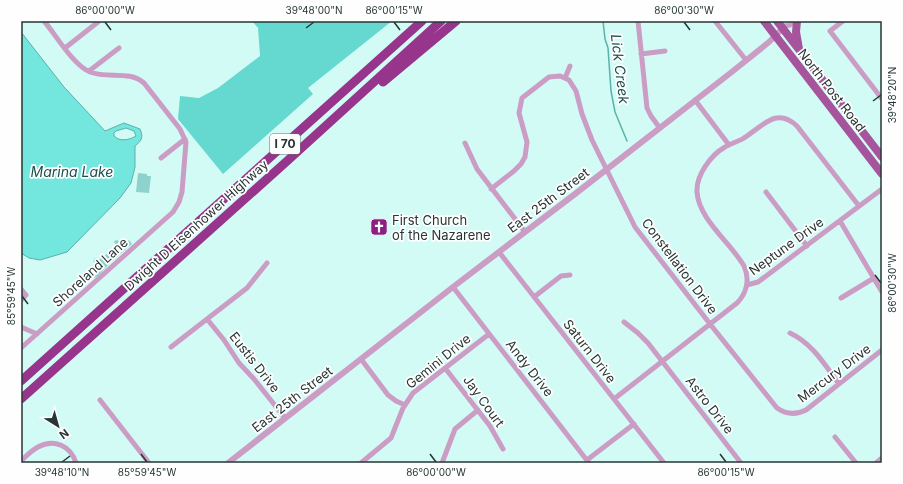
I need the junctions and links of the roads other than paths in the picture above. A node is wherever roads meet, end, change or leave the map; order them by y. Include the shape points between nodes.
1 (45, 21) edge
2 (415, 21) edge
3 (422, 21) edge
4 (441, 21) edge
5 (456, 21) edge
6 (638, 21) edge
7 (715, 21) edge
8 (764, 21) edge
9 (777, 21) edge
10 (794, 21) edge
11 (797, 21) edge
12 (843, 21) edge
13 (98, 22) edge
14 (784, 25) edge
15 (775, 36) junction
16 (65, 48) junction
17 (119, 48) dead end
18 (799, 50) junction
19 (665, 51) dead end
20 (642, 54) junction
21 (746, 60) junction
22 (570, 66) dead end
23 (89, 71) junction
24 (565, 78) junction
25 (882, 99) edge
26 (695, 100) junction
27 (308, 123) junction
28 (659, 128) junction
29 (186, 139) junction
30 (465, 143) dead end
31 (729, 145) junction
32 (882, 157) edge
33 (161, 158) dead end
34 (286, 162) junction
35 (606, 170) junction
36 (882, 174) edge
37 (491, 189) junction
38 (882, 189) edge
39 (766, 192) dead end
40 (859, 206) junction
41 (840, 221) junction
42 (525, 232) junction
43 (806, 246) junction
44 (499, 252) junction
45 (267, 263) dead end
46 (570, 275) dead end
47 (874, 278) junction
48 (747, 285) junction
49 (453, 287) junction
50 (21, 289) edge
51 (882, 292) edge
52 (534, 297) junction
53 (841, 298) dead end
54 (21, 300) edge
55 (207, 319) junction
56 (624, 322) dead end
57 (710, 324) junction
58 (21, 327) edge
59 (790, 333) dead end
60 (37, 334) junction
61 (489, 334) junction
62 (171, 347) dead end
63 (21, 348) edge
64 (882, 350) edge
65 (361, 359) junction
66 (662, 361) junction
67 (445, 368) junction
68 (21, 381) edge
69 (839, 384) junction
70 (21, 398) edge
71 (614, 399) junction
72 (100, 400) dead end
73 (405, 405) junction
74 (478, 410) junction
75 (799, 413) joint
76 (285, 418) junction
77 (634, 424) junction
78 (835, 437) dead end
79 (503, 449) dead end
80 (882, 458) edge
81 (21, 461) edge
82 (588, 461) edge
83 (76, 463) edge
84 (149, 463) edge
85 (228, 463) edge
86 (361, 463) edge
87 (442, 463) edge
88 (664, 463) edge
89 (741, 463) edge
90 (856, 463) edge
91 (876, 463) edge

1 - 16 street
2 - 27 highway
3 - 27 highway, Dwight D Eisenhower Highway / I 70
4 - 34 highway, Dwight D Eisenhower Highway / I 70
5 - 34 highway
6 - 20 street
7 - 21 street
8 - 15 main road, North Post Road
9 - 14 main road, North Post Road
10 - 14 street, East 25th Street via 790,25
11 - 18 main road
12 - 25 street via 830,31
13 - 16 street
14 - 15 street, East 25th Street
14 - 18 main road, North Post Road
15 - 21 street, East 25th Street
15 - 36 main road, North Post Road
16 - 23 street
17 - 23 street
18 - 32 main road, North Post Road
19 - 20 street
20 - 28 street via 647,108
21 - 26 street, East 25th Street
22 - 24 street
23 - 29 street via 105,75 129,75 139,79
24 - 35 street, Constellation Drive via 576,91 589,134
24 - 37 street via 556,75 548,78 522,98 519,113 527,142 524,157 516,169
26 - 28 street, East 25th Street
26 - 31 street
27 - 68 highway, Dwight D Eisenhower Highway / I 70
28 - 35 street, East 25th Street
29 - 33 street
29 - 60 street, Shoreland Lane via 182,192 180,202 173,212
30 - 37 street via 475,166
31 - 40 street via 746,138 771,119 783,118 791,121
31 - 48 street via 712,158 702,173 697,188 699,203 705,215 744,266
34 - 70 highway, Dwight D Eisenhower Highway / I 70
35 - 42 street, East 25th Street
35 - 57 street, Constellation Drive via 638,232
37 - 42 street
38 - 40 street, Neptune Drive
39 - 43 street
40 - 41 street, Neptune Drive
41 - 43 street, Neptune Drive
41 - 47 street
42 - 44 street, East 25th Street
43 - 48 street, Neptune Drive via 758,282
44 - 49 street, East 25th Street
44 - 52 street, Saturn Drive
45 - 55 street via 247,288
46 - 52 street via 561,276
47 - 51 street
47 - 53 street
48 - 57 street, Neptune Drive via 740,300
49 - 61 street, Andy Drive
49 - 65 street, East 25th Street
50 - 54 street via 26,296
52 - 71 street, Saturn Drive
55 - 62 street
55 - 76 street, Eustis Drive via 239,363
56 - 66 street, Astro Drive via 642,337
57 - 66 street, Neptune Drive
57 - 75 street, Constellation Drive via 776,407 786,413
58 - 60 street
59 - 69 street via 810,346
60 - 63 street, Shoreland Lane
61 - 67 street, Gemini Drive
61 - 82 street, Andy Drive
64 - 69 street, Mercury Drive
65 - 73 street via 388,395
65 - 76 street, East 25th Street
66 - 71 street, Neptune Drive
66 - 89 street, Astro Drive
67 - 73 street, Gemini Drive via 413,393
67 - 74 street, Jay Court
69 - 75 street, Mercury Drive
71 - 77 street, Saturn Drive
72 - 84 street
73 - 86 street, Gemini Drive via 391,438
74 - 79 street, Jay Court
74 - 87 street via 455,429
76 - 85 street, East 25th Street
77 - 82 street
77 - 88 street, Saturn Drive
78 - 90 street
80 - 91 street
81 - 83 street via 42,445 56,443 72,453

